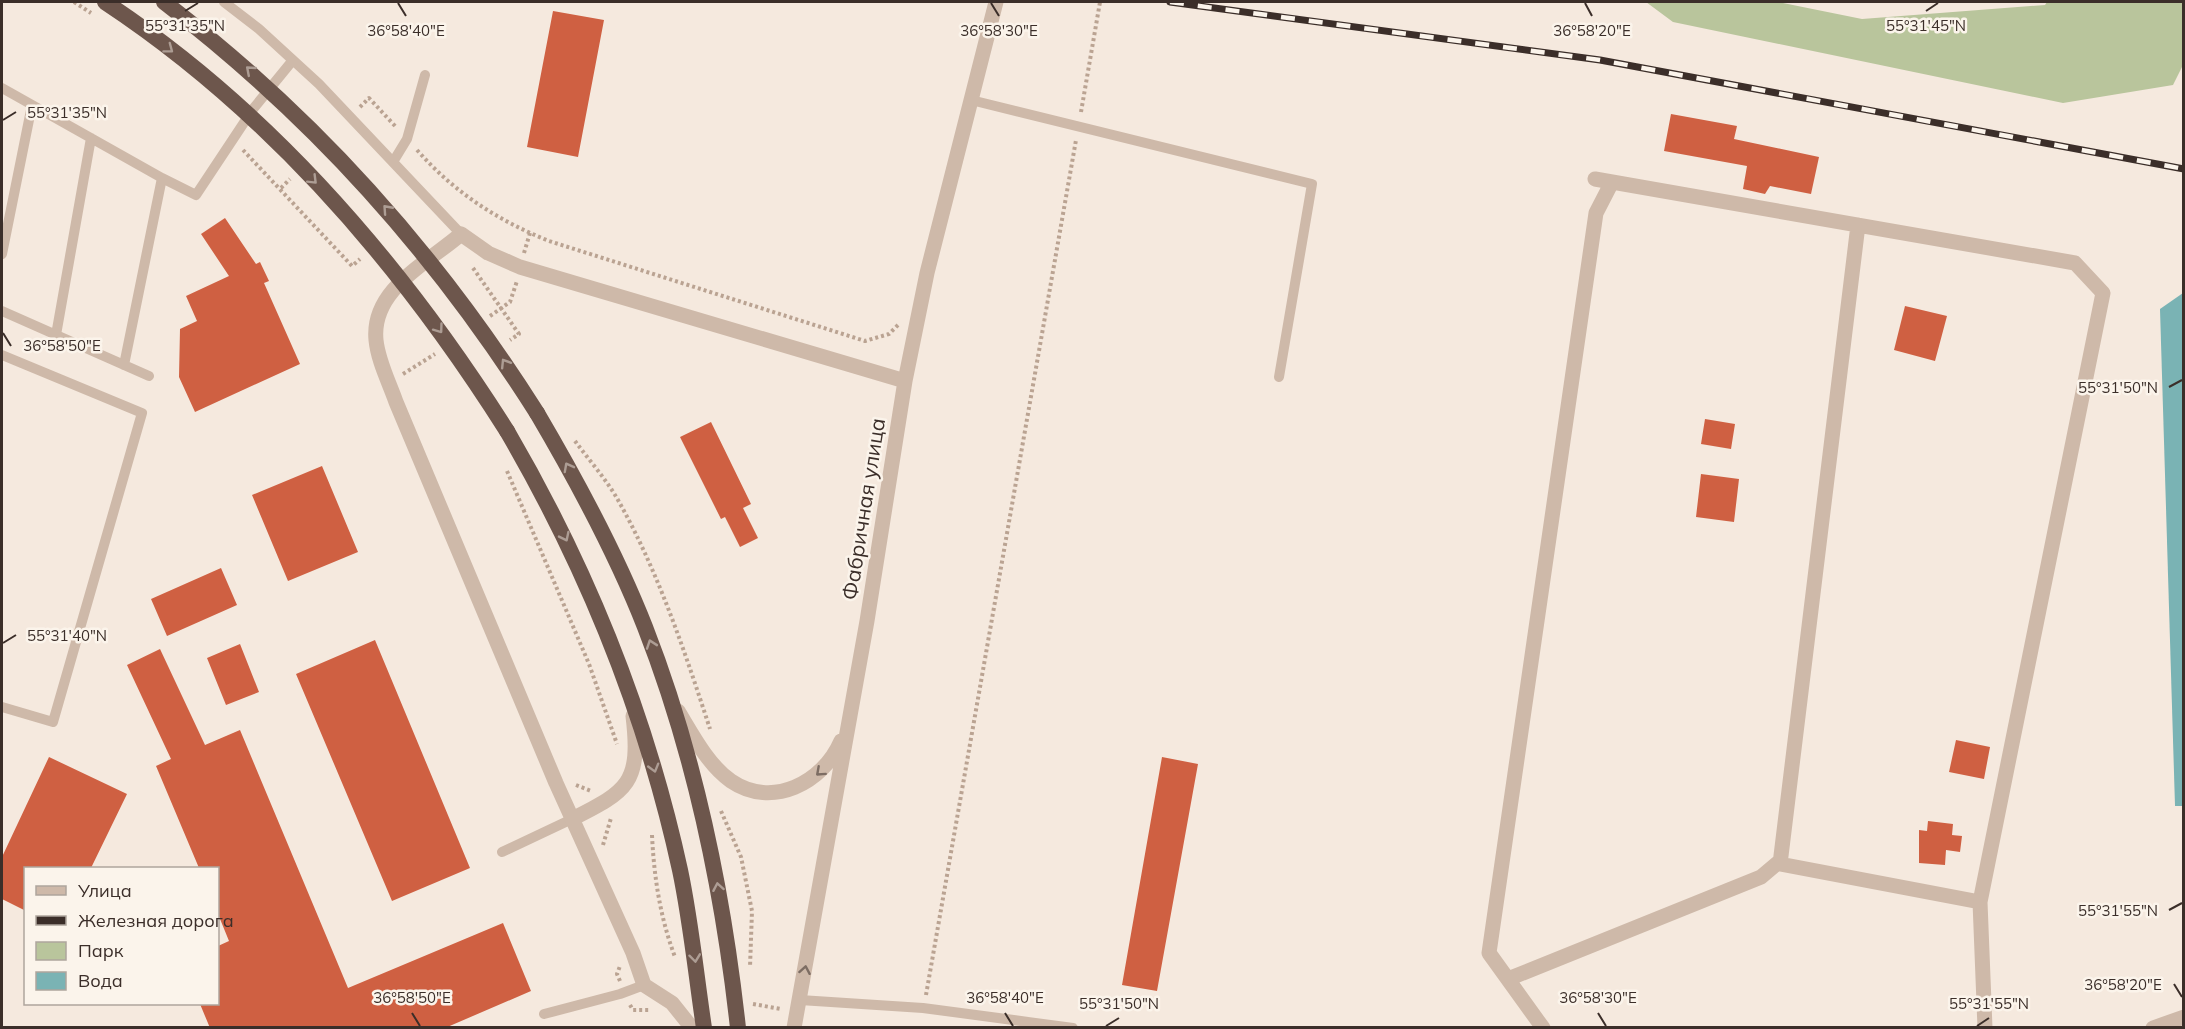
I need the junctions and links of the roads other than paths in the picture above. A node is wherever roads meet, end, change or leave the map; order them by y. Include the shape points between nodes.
1 (105, 2) edge
2 (164, 2) edge
3 (224, 2) edge
4 (996, 2) edge
5 (294, 60) junction
6 (425, 75) dead end
7 (2, 88) edge
8 (971, 100) junction
9 (32, 105) junction
10 (91, 138) junction
11 (393, 162) junction
12 (162, 178) junction
13 (1595, 179) dead end
14 (1612, 182) junction
15 (1858, 225) junction
16 (461, 234) junction
17 (2, 254) edge
18 (2, 312) edge
19 (56, 336) junction
20 (2, 355) edge
21 (124, 365) junction
22 (149, 376) dead end
23 (1279, 377) dead end
24 (905, 381) junction
25 (630, 692) junction
26 (670, 699) junction
27 (2, 707) edge
28 (849, 722) junction
29 (572, 819) junction
30 (502, 852) dead end
31 (1780, 861) junction
32 (1980, 902) junction
33 (1508, 979) junction
34 (645, 985) junction
35 (800, 1000) junction
36 (544, 1014) dead end
37 (2184, 1017) edge
38 (692, 1028) edge
39 (704, 1028) edge
40 (738, 1028) edge
41 (794, 1028) edge
42 (1073, 1028) edge
43 (1543, 1028) edge
44 (1985, 1028) edge
45 (2153, 1028) edge

1 -> 25 highway, bridge via 227,96 328,195 423,307 507,431 568,544
26 -> 2 highway, bridge via 645,626 615,561 568,467 494,345 451,286 354,171 250,70
3 - 5 lane
4 - 8 street, Фабричная улица
5 - 11 lane
5 - 12 lane via 254,109 196,195
6 - 11 lane via 407,138
7 - 9 lane
8 - 23 lane via 1312,184
8 - 24 street, Фабричная улица via 927,273
9 - 10 lane
9 - 17 lane
10 - 12 lane
10 - 19 lane
11 - 16 lane
12 - 21 lane
13 - 14 street
14 - 15 street
14 - 33 street via 1596,213 1489,953
15 - 31 street
15 - 32 street via 2075,263 2103,292
16 - 24 street via 520,267
16 - 29 street via 386,298 379,310 376,340 396,402
18 - 19 lane
19 - 21 lane
20 - 27 lane via 142,413 53,722
21 - 22 lane
24 - 28 street, Фабричная улица
25 - 29 street via 635,733 632,775 617,795
25 -> 39 highway via 680,871
28 -> 26 street via 835,755 823,771 804,784 768,791 731,780 714,764
40 -> 26 highway via 714,864
35 -> 28 street, Фабричная улица
29 - 30 lane
29 - 34 street
31 - 32 street
31 - 33 street via 1761,877
32 - 44 street
33 - 43 street
34 - 36 lane
34 - 38 street via 672,1003
35 - 41 street, Фабричная улица
35 - 42 lane via 923,1008
37 - 45 street

